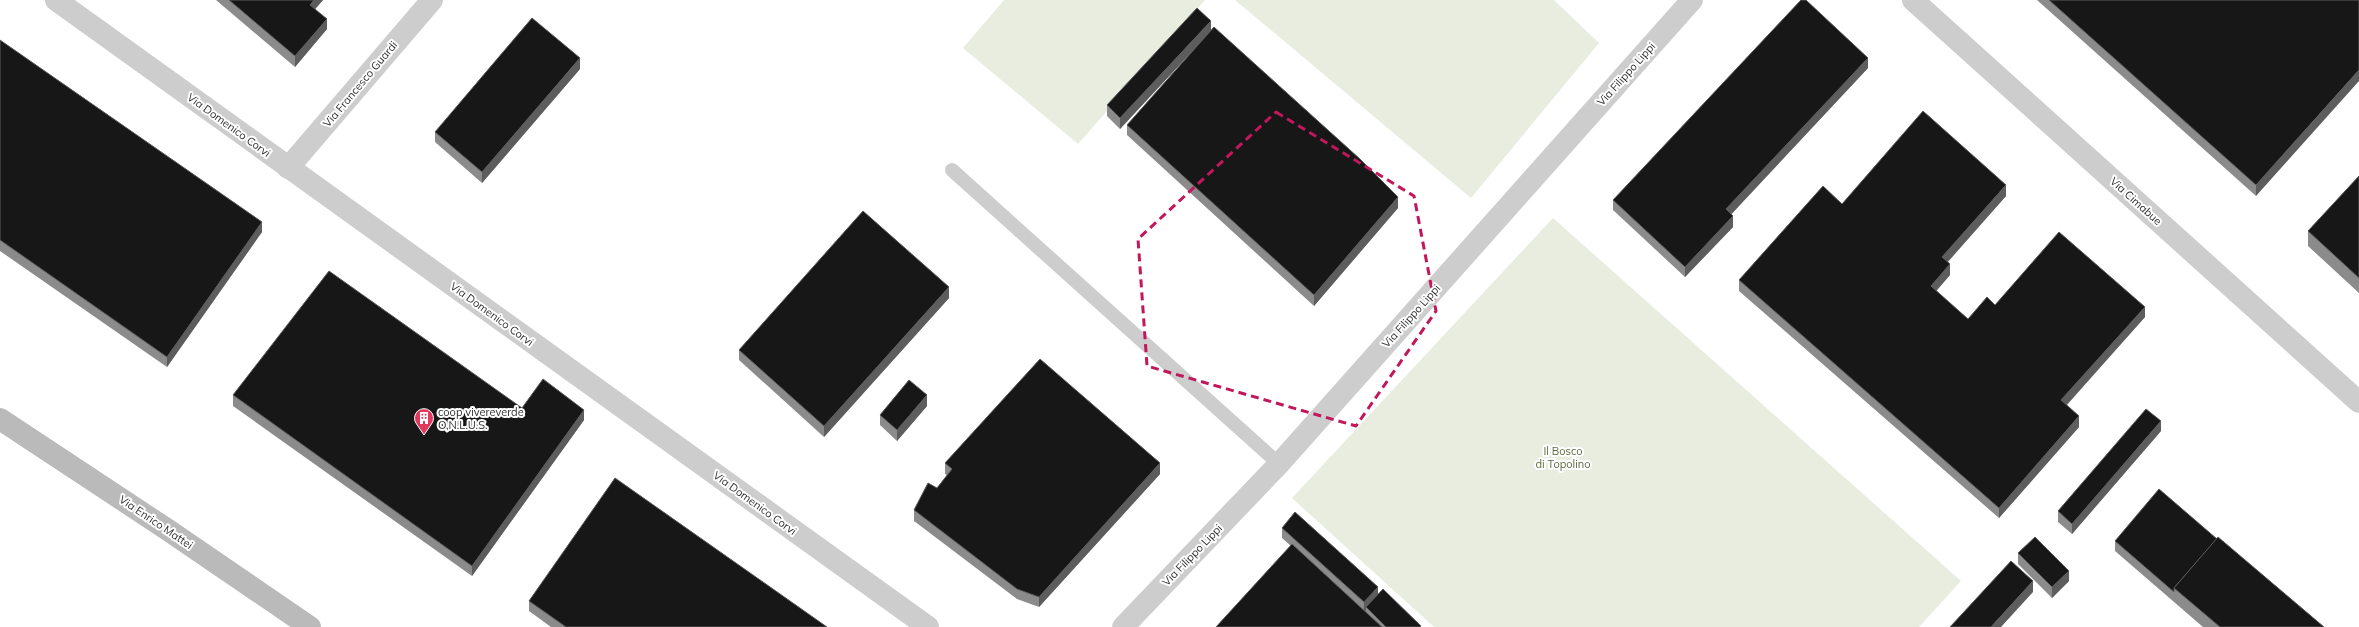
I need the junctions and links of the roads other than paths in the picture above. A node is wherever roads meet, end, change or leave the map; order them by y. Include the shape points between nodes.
1 (56, 0) edge
2 (432, 0) edge
3 (1692, 0) edge
4 (1913, 0) edge
5 (288, 168) junction
6 (952, 170) dead end
7 (2359, 402) edge
8 (0, 418) edge
9 (1279, 464) junction
10 (310, 627) edge
11 (928, 627) edge
12 (1123, 627) edge

1 - 5 street, Via Domenico Corvi
2 - 5 street, Via Francesco Guardi
3 - 9 street, Via Filippo Lippi
4 - 7 street, Via Cimabue
5 - 11 street, Via Domenico Corvi
6 - 9 lane
8 - 10 street, Via Enrico Mattei
9 - 12 street, Via Filippo Lippi

